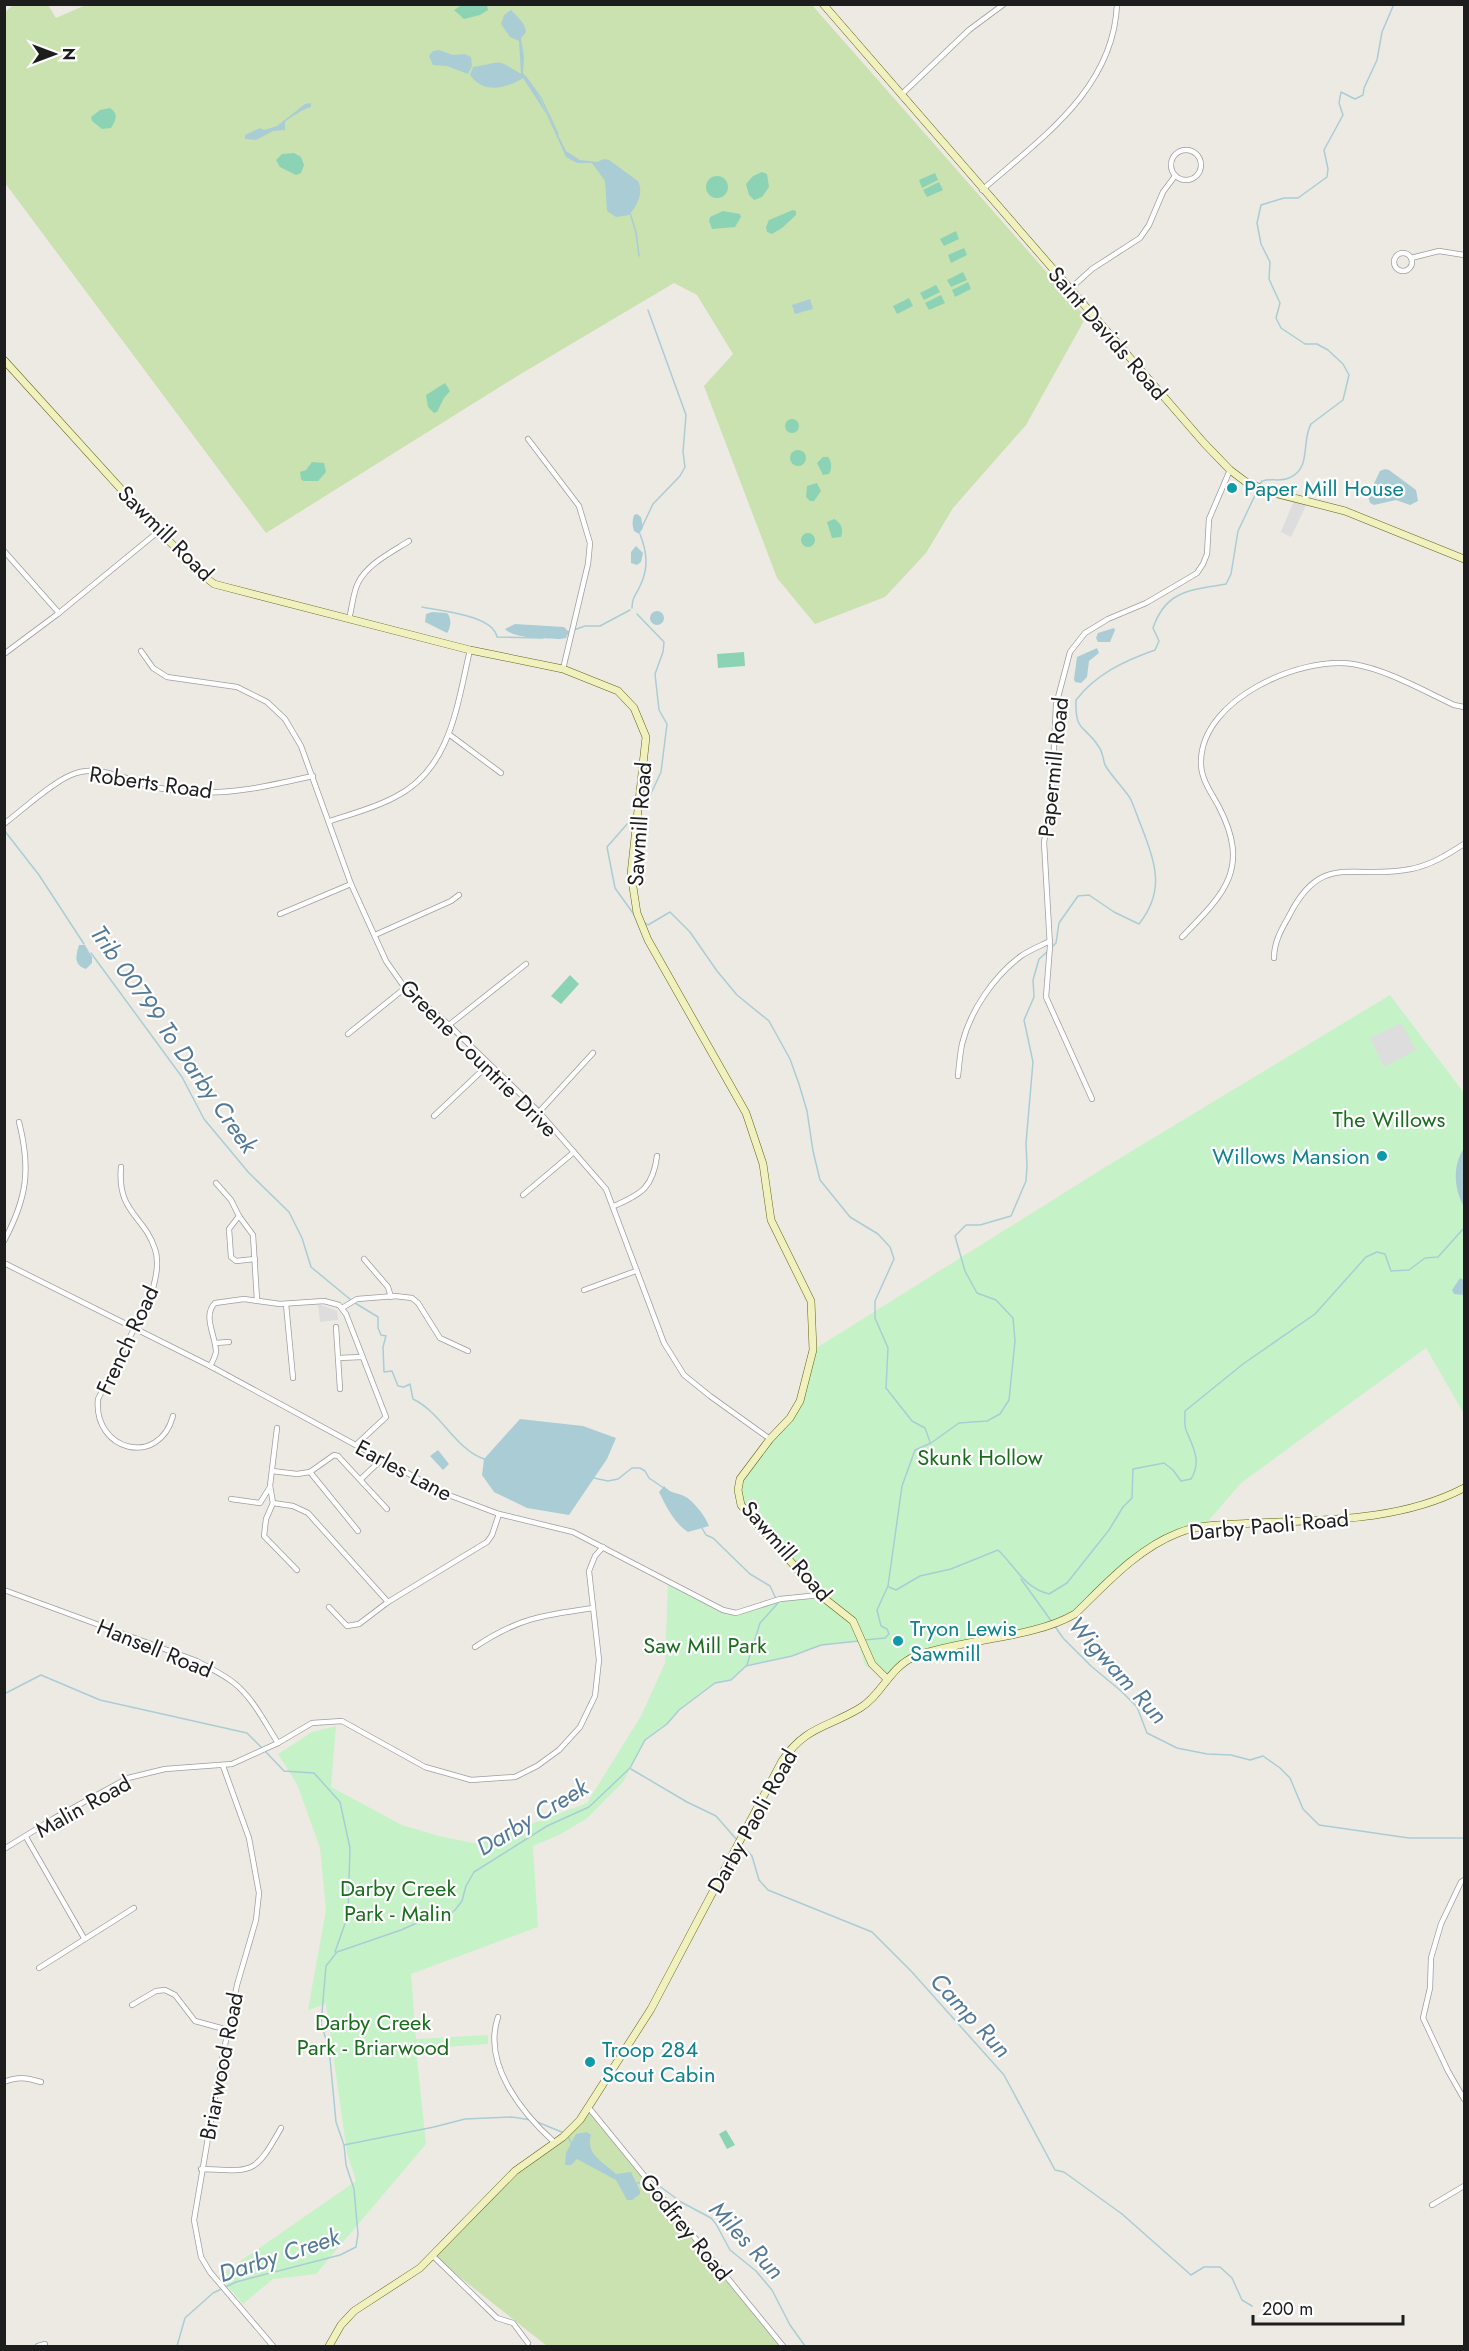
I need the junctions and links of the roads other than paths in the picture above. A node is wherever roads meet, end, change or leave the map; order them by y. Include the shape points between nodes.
1 (823, 4) edge
2 (1004, 4) edge
3 (1117, 4) edge
4 (902, 94) junction
5 (1175, 176) junction
6 (982, 190) junction
7 (1464, 255) edge
8 (1411, 258) dead end
9 (1070, 289) junction
10 (4, 360) edge
11 (528, 439) dead end
12 (1230, 470) junction
13 (159, 531) junction
14 (409, 541) dead end
15 (4, 551) edge
16 (1464, 559) edge
17 (59, 613) junction
18 (349, 619) junction
19 (470, 650) junction
20 (141, 651) dead end
21 (4, 654) edge
22 (563, 669) junction
23 (1464, 707) edge
24 (450, 735) junction
25 (501, 773) dead end
26 (313, 777) junction
27 (330, 821) junction
28 (4, 824) edge
29 (1464, 844) edge
30 (351, 884) junction
31 (459, 895) dead end
32 (280, 914) dead end
33 (375, 935) junction
34 (1182, 938) dead end
35 (1050, 944) junction
36 (1274, 958) dead end
37 (526, 964) dead end
38 (405, 988) junction
39 (449, 1025) junction
40 (348, 1034) dead end
41 (593, 1053) dead end
42 (488, 1065) junction
43 (958, 1076) dead end
44 (1092, 1099) dead end
45 (538, 1112) junction
46 (434, 1116) dead end
47 (19, 1122) dead end
48 (573, 1152) junction
49 (657, 1156) dead end
50 (121, 1167) dead end
51 (216, 1183) dead end
52 (523, 1195) dead end
53 (615, 1206) junction
54 (239, 1216) junction
55 (4, 1241) edge
56 (255, 1259) junction
57 (364, 1259) dead end
58 (4, 1263) edge
59 (636, 1271) junction
60 (585, 1290) dead end
61 (391, 1297) junction
62 (257, 1300) junction
63 (286, 1304) junction
64 (342, 1308) junction
65 (133, 1327) junction
66 (336, 1327) dead end
67 (229, 1342) dead end
68 (215, 1343) junction
69 (468, 1351) dead end
70 (362, 1357) junction
71 (338, 1358) junction
72 (210, 1366) junction
73 (293, 1377) dead end
74 (340, 1389) dead end
75 (173, 1416) dead end
76 (277, 1428) dead end
77 (770, 1439) junction
78 (357, 1444) junction
79 (382, 1459) junction
80 (272, 1472) junction
81 (310, 1472) junction
82 (361, 1479) junction
83 (270, 1486) junction
84 (1464, 1488) edge
85 (231, 1499) dead end
86 (273, 1503) junction
87 (387, 1509) dead end
88 (500, 1514) junction
89 (358, 1531) dead end
90 (603, 1546) junction
91 (297, 1570) dead end
92 (4, 1590) edge
93 (820, 1595) junction
94 (388, 1602) junction
95 (329, 1607) dead end
96 (593, 1608) junction
97 (475, 1647) dead end
98 (887, 1679) junction
99 (278, 1743) junction
100 (223, 1766) junction
101 (26, 1837) junction
102 (4, 1849) edge
103 (1464, 1880) edge
104 (134, 1908) dead end
105 (84, 1938) junction
106 (39, 1968) dead end
107 (132, 2005) dead end
108 (498, 2017) dead end
109 (228, 2030) junction
110 (4, 2082) edge
111 (41, 2082) dead end
112 (1464, 2099) edge
113 (589, 2108) junction
114 (281, 2128) dead end
115 (554, 2142) junction
116 (201, 2169) junction
117 (1464, 2186) edge
118 (1432, 2205) dead end
119 (433, 2256) junction
120 (528, 2343) dead end
121 (45, 2344) dead end
122 (38, 2346) edge
123 (273, 2346) edge
124 (329, 2346) edge
125 (783, 2346) edge

1 - 4 street, Saint Davids Road
2 - 4 street via 969,30
3 - 6 street via 1112,36 1089,89 1058,123
4 - 6 street, Saint Davids Road
5 - 5 street via 1187,180 1198,175 1201,164 1194,153 1182,151 1173,158 1171,169
5 - 9 street via 1140,238 1096,266
6 - 9 street, Saint Davids Road
7 - 8 street via 1439,251
9 - 12 street, Saint Davids Road
10 - 13 street, Sawmill Road
11 - 22 street via 579,506 590,543
12 - 16 street, Saint Davids Road via 1270,492 1345,511
12 - 35 street, Papermill Road via 1209,519 1207,554 1197,573 1085,633 1070,652 1056,705 1051,808 1044,842
13 - 17 street
13 - 18 street, Sawmill Road via 214,584
14 - 18 street via 370,568 357,584
15 - 17 street
17 - 21 street
18 - 19 street, Sawmill Road
19 - 22 street, Sawmill Road
19 - 24 street
20 - 26 street, Greene Countrie Drive via 153,668 167,677 226,684 267,702 290,727
22 - 77 street, Sawmill Road via 618,691 634,708 644,728 632,874 637,913 648,940 746,1113 763,1164 771,1220 811,1301 813,1350 800,1401
23 - 34 street via 1383,672 1332,663 1305,666 1239,697 1208,734 1200,760 1204,781 1230,833 1231,872 1218,898
24 - 25 street
24 - 27 street via 433,766 412,787 394,798
26 - 27 street, Greene Countrie Drive
26 - 28 street, Roberts Road via 216,793 154,787 105,772 84,772 63,779
27 - 30 street, Greene Countrie Drive
29 - 36 street via 1439,860 1410,869 1338,873 1318,879 1298,898 1275,942
30 - 32 street
30 - 33 street, Greene Countrie Drive
31 - 33 street
33 - 38 street, Greene Countrie Drive via 386,961
35 - 43 street via 1022,956 999,976 982,1000 962,1043
35 - 44 street, Papermill Road via 1046,997
37 - 39 street
38 - 39 street, Greene Countrie Drive
38 - 40 street
39 - 42 street, Greene Countrie Drive
41 - 45 street
42 - 45 street, Greene Countrie Drive
42 - 46 street
45 - 48 street, Greene Countrie Drive
47 - 55 street via 25,1149 25,1182 18,1215
48 - 52 street
48 - 53 street, Greene Countrie Drive via 606,1189
49 - 53 street via 647,1187
50 - 65 street, French Road via 123,1198 155,1248 157,1263 151,1296
51 - 54 street
53 - 59 street, Greene Countrie Drive
54 - 56 street via 252,1232
54 - 56 street via 229,1229 231,1257 236,1261
56 - 62 street
57 - 61 street via 388,1287
58 - 65 street, Earles Lane
59 - 60 street
59 - 77 street, Greene Countrie Drive via 664,1343 684,1374
61 - 64 street via 357,1299
61 - 69 street via 415,1300 440,1338
62 - 63 street
62 - 68 street via 213,1304 210,1319
63 - 64 street via 324,1301
63 - 73 street
64 - 70 street
65 - 72 street, Earles Lane
65 - 75 street, French Road via 99,1399 98,1414 104,1430 124,1446 144,1447 162,1438
66 - 71 street
67 - 68 street
68 - 72 street
70 - 71 street
70 - 78 street via 386,1417
71 - 74 street
72 - 78 street, Earles Lane
76 - 80 street
77 - 93 street, Sawmill Road via 740,1479 741,1505
78 - 79 street, Earles Lane
79 - 82 street
79 - 88 street, Earles Lane via 446,1494
80 - 81 street
80 - 83 street
81 - 82 street via 334,1455
81 - 89 street
82 - 87 street
83 - 85 street via 260,1503
83 - 86 street
84 - 98 street, Darby Paoli Road via 1441,1500 1359,1518 1184,1530 1124,1566 1066,1619 1046,1627 915,1656
86 - 91 street via 264,1536
86 - 94 street via 308,1513
88 - 90 street, Earles Lane via 573,1533
88 - 94 street via 487,1542
90 - 93 street, Earles Lane via 730,1613 780,1599
90 - 96 street, Malin Road via 590,1566
92 - 99 street, Hansell Road via 197,1661 240,1689
93 - 98 street, Sawmill Road via 853,1622 875,1669
94 - 95 street via 350,1627
96 - 97 street via 520,1621
96 - 99 street, Malin Road via 599,1660 590,1707 580,1727 559,1750 514,1777 471,1780 425,1767 342,1720 312,1723
98 - 113 street, Darby Paoli Road via 866,1705 804,1736 782,1761 667,1979
99 - 100 street, Malin Road
100 - 101 street, Malin Road via 165,1769 128,1778
100 - 109 street, Briarwood Road via 249,1838 259,1893 256,1920
101 - 102 street, Malin Road
101 - 105 street
103 - 112 street via 1441,1924 1431,1958 1423,2018
104 - 105 street
105 - 106 street
107 - 109 street via 165,1990 175,1995 195,2021
108 - 115 street via 495,2040 502,2077 540,2130
109 - 116 street, Briarwood Road
110 - 111 street via 23,2077
113 - 115 street, Darby Paoli Road via 573,2128
113 - 125 street, Godfrey Road
114 - 116 street via 261,2160 252,2167 229,2172
115 - 119 street, Darby Paoli Road via 515,2171
116 - 123 street, Briarwood Road via 194,2220 201,2256 219,2285
117 - 118 street
119 - 120 street via 497,2318 513,2323
119 - 124 street, Darby Paoli Road via 412,2275 354,2311
121 - 122 street

